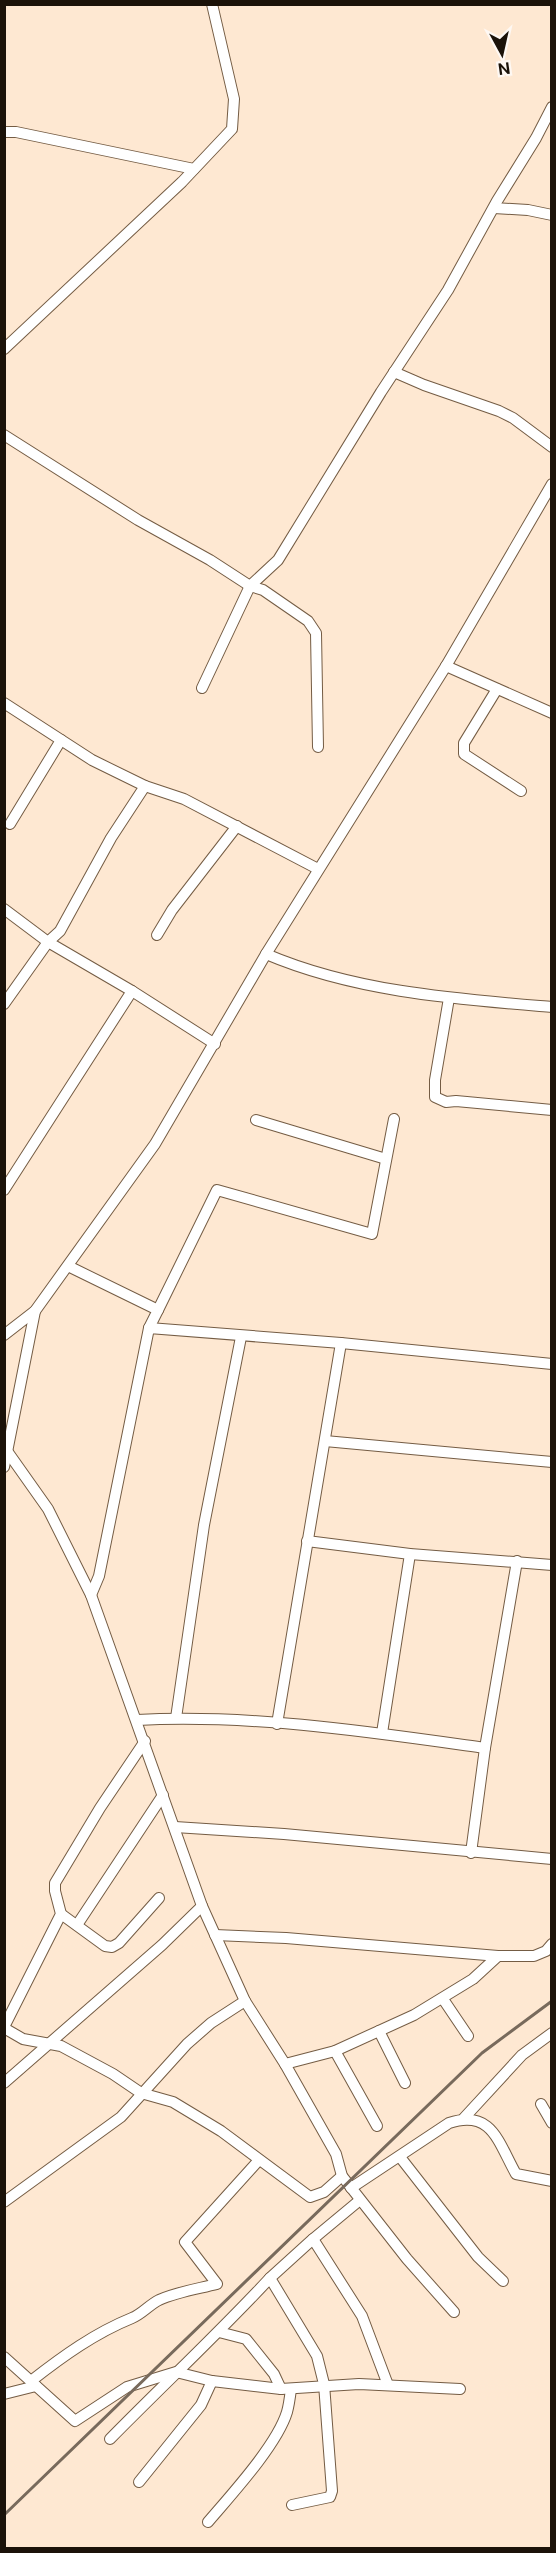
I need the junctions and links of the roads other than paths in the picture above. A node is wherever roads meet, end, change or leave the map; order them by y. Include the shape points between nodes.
1 (212, 4) edge
2 (552, 107) edge
3 (4, 132) edge
4 (194, 169) junction
5 (494, 208) junction
6 (552, 215) edge
7 (4, 349) edge
8 (394, 372) junction
9 (4, 435) edge
10 (552, 447) edge
11 (552, 484) edge
12 (250, 586) junction
13 (446, 666) junction
14 (202, 688) dead end
15 (497, 689) junction
16 (4, 703) edge
17 (552, 713) edge
18 (61, 740) junction
19 (318, 747) dead end
20 (145, 786) junction
21 (521, 791) dead end
22 (10, 824) dead end
23 (237, 826) junction
24 (318, 869) junction
25 (4, 909) edge
26 (157, 935) dead end
27 (48, 942) junction
28 (266, 954) junction
29 (132, 991) junction
30 (449, 998) junction
31 (4, 1004) edge
32 (552, 1007) edge
33 (215, 1044) junction
34 (552, 1110) edge
35 (394, 1119) dead end
36 (256, 1120) dead end
37 (386, 1159) junction
38 (4, 1190) edge
39 (68, 1266) junction
40 (158, 1310) junction
41 (35, 1311) junction
42 (149, 1328) junction
43 (4, 1335) edge
44 (241, 1337) junction
45 (341, 1343) junction
46 (552, 1364) edge
47 (325, 1441) junction
48 (7, 1451) junction
49 (552, 1462) edge
50 (4, 1467) edge
51 (307, 1541) junction
52 (410, 1554) junction
53 (517, 1561) junction
54 (552, 1565) edge
55 (91, 1595) junction
56 (176, 1718) junction
57 (137, 1720) junction
58 (277, 1724) junction
59 (381, 1733) junction
60 (145, 1741) junction
61 (485, 1748) junction
62 (163, 1795) junction
63 (175, 1827) junction
64 (471, 1853) junction
65 (552, 1859) edge
66 (159, 1898) dead end
67 (202, 1906) junction
68 (61, 1914) junction
69 (77, 1925) junction
70 (215, 1935) junction
71 (550, 1949) edge
72 (498, 1956) junction
73 (443, 1999) junction
74 (245, 2001) junction
75 (4, 2028) edge
76 (379, 2031) junction
77 (552, 2033) edge
78 (468, 2036) dead end
79 (47, 2044) junction
80 (335, 2052) junction
81 (285, 2064) junction
82 (4, 2083) edge
83 (405, 2083) dead end
84 (141, 2093) junction
85 (541, 2104) dead end
86 (464, 2118) junction
87 (552, 2124) edge
88 (377, 2126) dead end
89 (400, 2157) junction
90 (259, 2160) junction
91 (342, 2176) junction
92 (551, 2182) edge
93 (351, 2188) junction
94 (360, 2200) junction
95 (4, 2202) edge
96 (313, 2239) junction
97 (270, 2278) junction
98 (503, 2280) dead end
99 (454, 2312) dead end
100 (219, 2332) junction
101 (7, 2362) edge
102 (176, 2372) junction
103 (212, 2381) junction
104 (34, 2383) junction
105 (324, 2384) junction
106 (388, 2385) junction
107 (286, 2389) junction
108 (459, 2389) dead end
109 (4, 2394) edge
110 (110, 2439) dead end
111 (139, 2482) dead end
112 (292, 2505) dead end
113 (208, 2522) dead end

1 - 4 street via 234,99 234,118 232,129
2 - 5 street
3 - 4 street
4 - 7 street
5 - 6 street
5 - 8 street via 448,290
8 - 10 street via 499,411
8 - 12 street via 278,560
9 - 12 street
11 - 13 street
12 - 14 street
12 - 19 street via 263,590 308,621 316,633
13 - 15 street
13 - 24 street
15 - 17 street
15 - 21 street via 464,743 464,754
16 - 18 street
18 - 20 street
18 - 22 street
20 - 23 street via 184,798
20 - 27 street via 111,838 60,931
23 - 24 street
23 - 26 street
24 - 28 street
25 - 27 street
27 - 29 street
27 - 31 street
28 - 30 street via 297,968
28 - 33 street
29 - 33 street
29 - 38 street
30 - 32 street
30 - 34 street via 435,1097 446,1102
33 - 39 street via 155,1144
35 - 37 street
36 - 37 street
37 - 40 street via 372,1234 217,1190
39 - 40 street
39 - 41 street
40 - 42 street
41 - 43 street
41 - 48 street
42 - 44 street
42 - 55 street via 99,1576
44 - 45 street
44 - 56 street via 204,1525
45 - 46 street
45 - 47 street
47 - 49 street
47 - 51 street
48 - 50 street
48 - 55 street via 48,1509
51 - 52 street
51 - 58 street
52 - 53 street
52 - 59 street
53 - 54 street
53 - 61 street
55 - 57 street
56 - 57 street
56 - 58 street
57 - 60 street
58 - 59 street
59 - 61 street
60 - 62 street
60 - 68 street via 55,1883
61 - 64 street
62 - 63 street
62 - 69 street
63 - 64 street
63 - 67 street
64 - 65 street
66 - 69 street via 112,1947
67 - 70 street
67 - 79 street
68 - 69 street
68 - 75 street
70 - 72 street
70 - 74 street
71 - 72 street via 534,1956
72 - 73 street
73 - 76 street
73 - 78 street
74 - 81 street
74 - 84 street via 203,2030
75 - 79 street
76 - 80 street
76 - 83 street
77 - 86 street via 522,2055
79 - 82 street
79 - 84 street via 61,2046
80 - 81 street
80 - 88 street
81 - 91 street via 336,2154
84 - 90 street via 173,2102
84 - 95 street via 121,2117
85 - 87 street
86 - 89 street via 449,2123
86 - 92 street via 475,2118 485,2124 516,2174
89 - 93 street
89 - 98 street via 478,2257
90 - 91 street via 310,2197 324,2192
90 - 104 street via 185,2242 216,2284 157,2301 139,2314 119,2321 70,2351
91 - 93 street
93 - 94 street
94 - 96 street
94 - 99 street
96 - 97 street
96 - 106 street via 362,2316
97 - 100 street
97 - 105 street via 317,2356
100 - 102 street
100 - 107 street via 246,2339
101 - 104 street
102 - 103 street
102 - 104 street via 128,2387 75,2421
102 - 110 street
103 - 107 street
103 - 111 street via 201,2405
104 - 109 street
105 - 106 street
105 - 107 street
105 - 112 street via 332,2491 330,2497
106 - 108 street
107 - 113 street via 287,2413 277,2433

